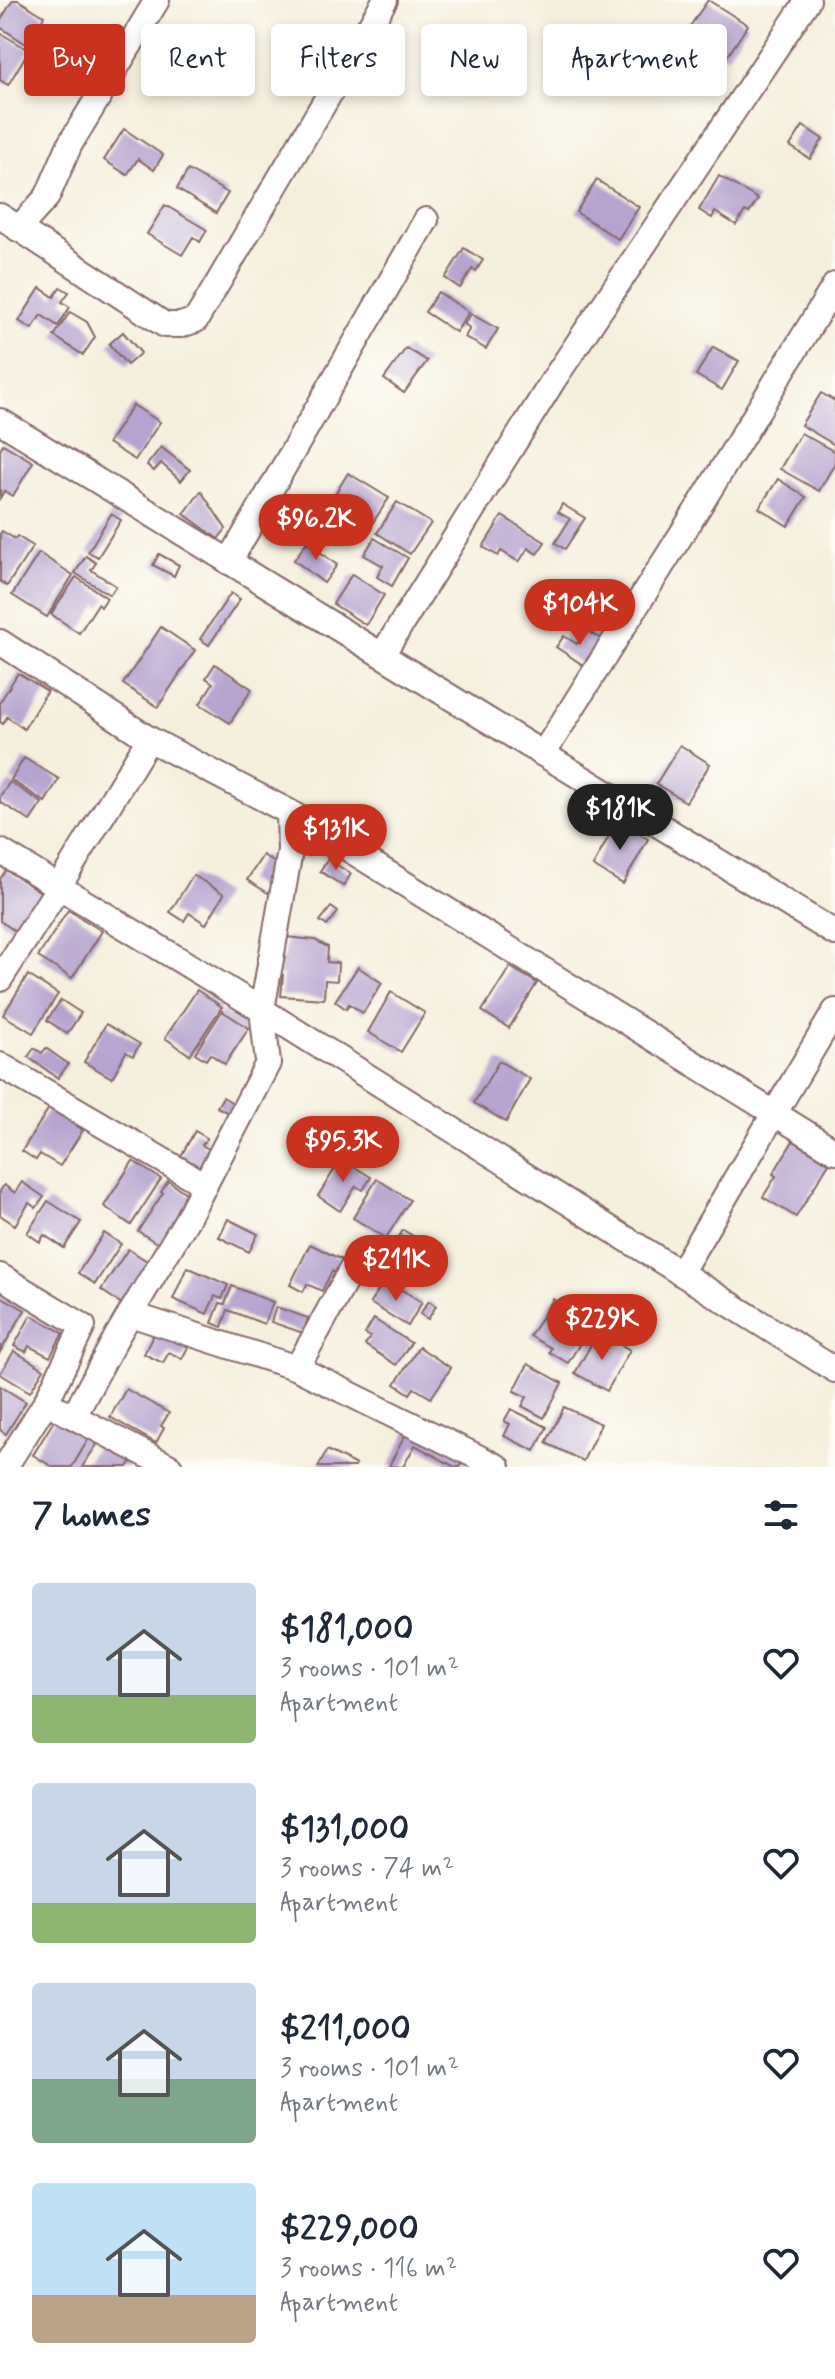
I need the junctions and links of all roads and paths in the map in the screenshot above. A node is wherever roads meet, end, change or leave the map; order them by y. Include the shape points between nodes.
1 (157, 0) edge
2 (385, 0) edge
3 (808, 0) edge
4 (426, 220) dead end
5 (9, 222) edge
6 (835, 285) edge
7 (0, 421) edge
8 (229, 562) junction
9 (0, 642) edge
10 (382, 655) junction
11 (149, 739) junction
12 (543, 754) junction
13 (289, 812) junction
14 (0, 851) edge
15 (58, 888) junction
16 (835, 933) edge
17 (0, 979) edge
18 (262, 1010) junction
19 (835, 1011) edge
20 (0, 1065) edge
21 (775, 1113) junction
22 (835, 1151) edge
23 (205, 1185) junction
24 (360, 1254) dead end
25 (680, 1273) junction
26 (0, 1276) edge
27 (130, 1314) junction
28 (297, 1368) junction
29 (835, 1370) edge
30 (46, 1402) junction
31 (74, 1416) junction
32 (140, 1461) edge
33 (5, 1467) edge
34 (170, 1467) edge
35 (498, 1467) edge

1 - 5 street via 70,144 47,197
2 - 5 street via 196,320 165,325
3 - 10 street via 554,379
4 - 8 street
6 - 12 street
7 - 8 street
8 - 10 street
9 - 11 street
10 - 12 street
11 - 13 street
11 - 15 street
12 - 16 street
13 - 18 street via 290,851
13 - 21 street
14 - 15 street
15 - 17 street
15 - 18 street
18 - 23 street via 268,1063
18 - 25 street
19 - 21 street
20 - 23 street
21 - 22 street
21 - 25 street
23 - 27 street
24 - 28 street
25 - 29 street
26 - 30 street via 83,1326
27 - 28 street
27 - 31 street
28 - 35 street
30 - 31 street
30 - 33 street
31 - 32 street
32 - 34 street

